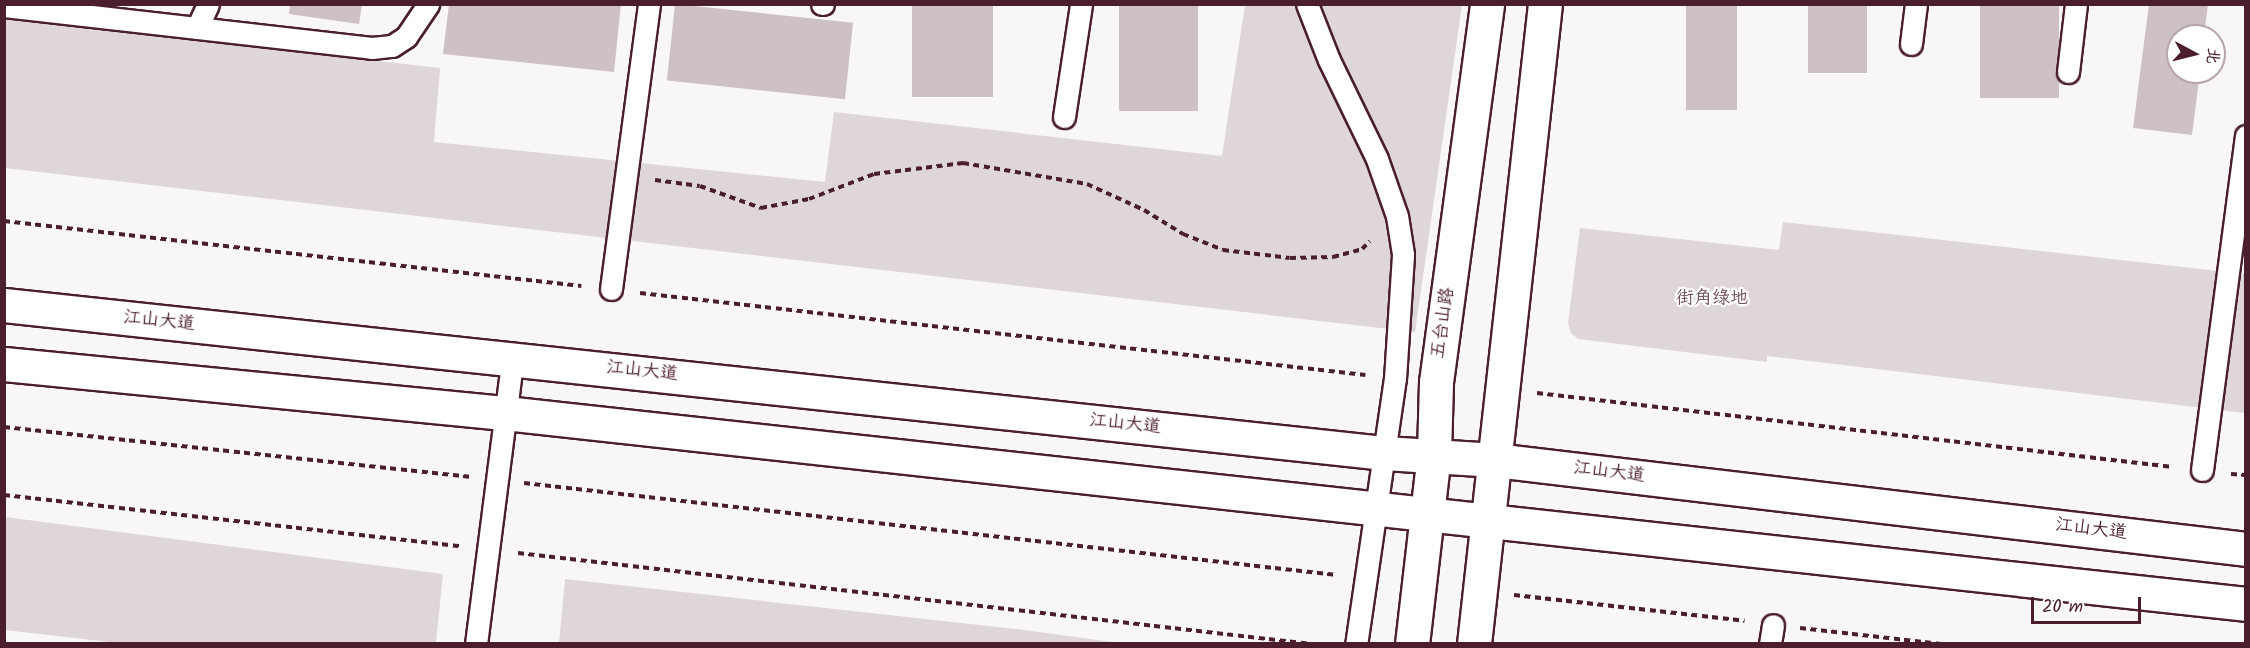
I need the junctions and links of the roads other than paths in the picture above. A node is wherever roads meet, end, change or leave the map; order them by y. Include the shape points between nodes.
1 (208, 4) edge
2 (428, 4) edge
3 (649, 4) edge
4 (1081, 4) edge
5 (1307, 4) edge
6 (1487, 4) edge
7 (1545, 4) edge
8 (1916, 4) edge
9 (2076, 4) edge
10 (4, 6) edge
11 (197, 28) junction
12 (1911, 44) dead end
13 (2068, 72) dead end
14 (1064, 117) dead end
15 (2246, 136) edge
16 (611, 289) road end
17 (4, 305) edge
18 (513, 357) junction
19 (4, 364) edge
20 (505, 413) junction
21 (1385, 453) junction
22 (1434, 454) junction
23 (1495, 460) junction
24 (2202, 470) road end
25 (1377, 508) junction
26 (1427, 514) junction
27 (1489, 522) junction
28 (2246, 549) edge
29 (2246, 604) edge
30 (476, 644) edge
31 (1356, 644) edge
32 (1413, 644) edge
33 (1474, 644) edge

1 - 11 lane
2 - 11 lane via 406,37 392,46 372,48
3 - 16 lane
4 - 14 lane
5 - 21 lane via 1377,159 1397,216 1404,255
6 - 22 main road, 五台山路 via 1436,382
7 - 23 main road
8 - 12 lane
9 - 13 lane
10 - 11 lane
15 - 24 lane
17 - 18 main road, 江山大道
18 - 20 lane
18 - 21 main road, 江山大道
19 - 20 main road
20 - 25 main road
20 - 30 lane
21 - 22 main road, 江山大道
21 - 25 lane
22 - 23 main road, 江山大道
22 - 26 main road, 五台山路
23 - 27 main road
23 - 28 main road, 江山大道
25 - 26 main road
25 - 31 lane
26 - 27 main road
26 - 32 main road, 五台山路
27 - 29 main road
27 - 33 main road

